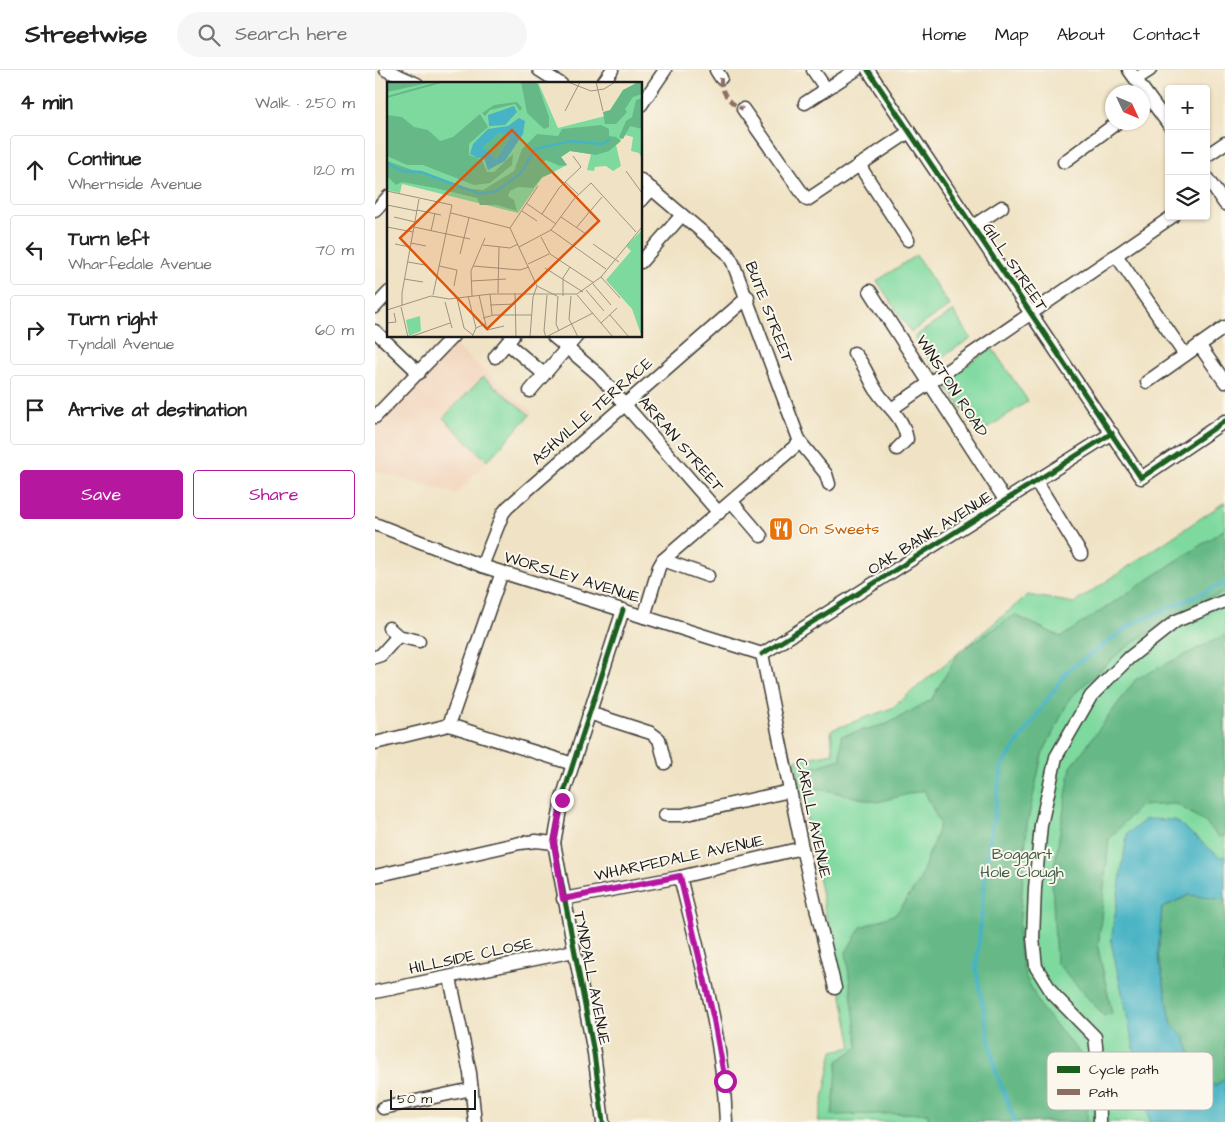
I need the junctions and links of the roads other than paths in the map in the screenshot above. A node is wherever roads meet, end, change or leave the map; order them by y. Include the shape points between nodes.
1 (386, 70) edge
2 (539, 70) edge
3 (612, 70) edge
4 (665, 70) edge
5 (813, 70) edge
6 (856, 70) edge
7 (868, 70) edge
8 (1150, 70) edge
9 (1132, 75) edge
10 (413, 78) edge
11 (558, 82) edge
12 (603, 82) edge
13 (826, 89) junction
14 (643, 102) edge
15 (805, 103) dead end
16 (1150, 106) edge
17 (743, 109) dead end
18 (1165, 121) edge
19 (1107, 130) edge
20 (909, 132) junction
21 (1225, 144) edge
22 (1210, 153) edge
23 (1064, 162) dead end
24 (859, 165) junction
25 (643, 182) edge
26 (652, 189) junction
27 (1210, 191) edge
28 (387, 198) edge
29 (643, 199) edge
30 (1225, 204) edge
31 (1002, 207) dead end
32 (375, 211) edge
33 (682, 215) junction
34 (1167, 220) edge
35 (973, 226) junction
36 (908, 240) dead end
37 (1117, 255) junction
38 (643, 260) edge
39 (870, 291) dead end
40 (387, 294) edge
41 (747, 297) junction
42 (375, 307) edge
43 (1031, 313) junction
44 (1225, 327) edge
45 (375, 331) edge
46 (451, 338) edge
47 (555, 338) edge
48 (575, 338) edge
49 (510, 339) edge
50 (1199, 345) junction
51 (567, 348) junction
52 (854, 353) dead end
53 (1185, 355) junction
54 (495, 357) dead end
55 (419, 372) junction
56 (544, 374) junction
57 (931, 382) junction
58 (1147, 382) dead end
59 (1225, 382) edge
60 (530, 390) dead end
61 (625, 403) junction
62 (893, 408) junction
63 (375, 417) edge
64 (1225, 421) edge
65 (1112, 433) junction
66 (801, 442) junction
67 (897, 450) dead end
68 (1037, 481) junction
69 (829, 484) dead end
70 (1005, 500) junction
71 (732, 502) junction
72 (719, 513) junction
73 (375, 524) edge
74 (761, 536) dead end
75 (1081, 554) dead end
76 (663, 560) junction
77 (482, 566) junction
78 (502, 572) junction
79 (708, 576) dead end
80 (1225, 601) edge
81 (623, 610) junction
82 (645, 617) junction
83 (419, 641) dead end
84 (762, 654) junction
85 (375, 656) edge
86 (589, 713) junction
87 (449, 725) junction
88 (375, 742) edge
89 (665, 763) dead end
90 (573, 764) junction
91 (790, 791) junction
92 (665, 815) dead end
93 (554, 843) junction
94 (802, 848) junction
95 (375, 876) edge
96 (680, 876) junction
97 (563, 899) junction
98 (574, 951) junction
99 (450, 978) junction
100 (835, 988) dead end
101 (375, 992) edge
102 (1097, 1052) edge
103 (472, 1089) junction
104 (383, 1108) dead end
105 (475, 1122) edge
106 (603, 1122) edge
107 (726, 1122) edge

1 - 10 street
2 - 11 street
3 - 12 street
4 - 14 street
5 - 13 street
6 - 13 street
7 - 20 street, GILL STREET
8 - 9 street
13 - 15 street
16 - 18 street
17 - 24 street via 807,200
19 - 23 street
20 - 24 street
20 - 35 street, GILL STREET
21 - 22 street
24 - 36 street
25 - 26 street, BUTE STREET
26 - 29 street
26 - 33 street, BUTE STREET
27 - 30 street
28 - 32 street
31 - 35 street
33 - 38 street
33 - 41 street, BUTE STREET via 727,253
34 - 37 street
35 - 43 street, GILL STREET
37 - 43 street
37 - 53 street
39 - 57 street, WINSTON ROAD
40 - 42 street
41 - 61 street, ASHVILLE TERRACE
41 - 66 street, BUTE STREET
43 - 57 street
43 - 65 street, GILL STREET
44 - 50 street
45 - 55 street
46 - 55 street
47 - 51 street, ARRAN STREET
48 - 51 street
49 - 54 street
49 - 56 street
50 - 53 street
50 - 59 street
51 - 56 street
51 - 61 street, ARRAN STREET
52 - 62 street via 865,366 877,392
53 - 58 street
55 - 63 street
56 - 60 street
57 - 62 street
57 - 70 street, WINSTON ROAD
61 - 72 street, ARRAN STREET
61 - 77 street, ASHVILLE TERRACE via 508,507
62 - 67 street via 905,428 907,439
64 - 65 street, GILL STREET via 1141,478
65 - 68 street, OAK BANK AVENUE
66 - 69 street, BUTE STREET via 826,474
66 - 71 street
68 - 70 street, OAK BANK AVENUE
68 - 75 street
70 - 84 street, OAK BANK AVENUE
71 - 72 street
71 - 74 street
72 - 76 street
73 - 77 street, WORSLEY AVENUE
76 - 79 street
76 - 82 street
77 - 78 street, WORSLEY AVENUE
78 - 81 street, WORSLEY AVENUE
78 - 87 street
80 - 102 street via 1177,621 1129,658 1091,696 1056,757 1041,825 1035,888 1033,938 1036,967 1053,994 1095,1037
81 - 82 street, WORSLEY AVENUE
81 - 86 street, TYNDALL AVENUE
82 - 84 street, WORSLEY AVENUE
83 - 85 street via 393,632 381,655
84 - 91 street, CARILL AVENUE
86 - 89 street via 651,733 662,745
86 - 90 street, TYNDALL AVENUE
87 - 88 street
87 - 90 street
90 - 93 street, TYNDALL AVENUE
91 - 92 street via 682,816
91 - 94 street, CARILL AVENUE
93 - 95 street via 520,843
93 - 97 street, TYNDALL AVENUE
94 - 96 street, WHARFEDALE AVENUE
94 - 100 street, CARILL AVENUE
96 - 97 street, WHARFEDALE AVENUE
96 - 107 street via 714,1020 725,1081
97 - 98 street, TYNDALL AVENUE
98 - 99 street, HILLSIDE CLOSE
98 - 106 street, TYNDALL AVENUE via 594,1052
99 - 101 street, HILLSIDE CLOSE
99 - 103 street
103 - 104 street
103 - 105 street

